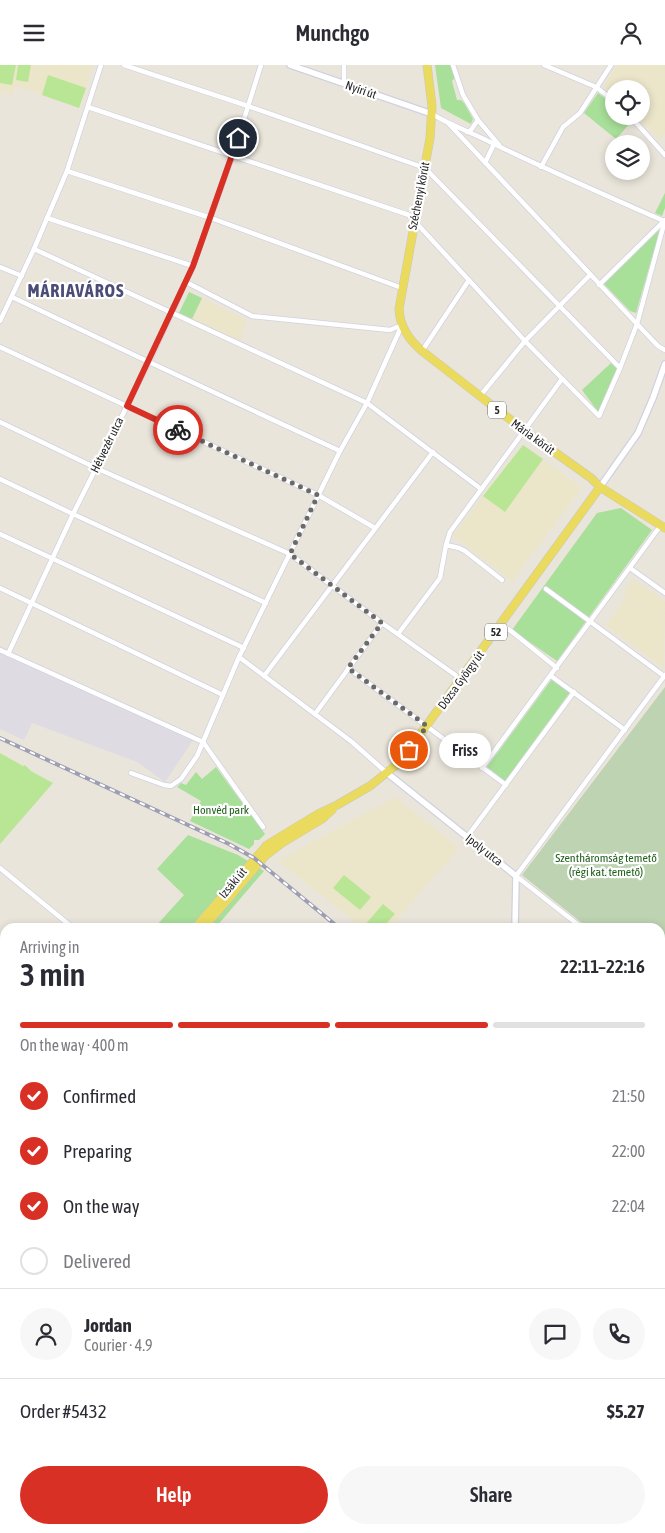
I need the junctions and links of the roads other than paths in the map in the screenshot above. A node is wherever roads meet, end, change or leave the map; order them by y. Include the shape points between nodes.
1 (101, 65) edge
2 (124, 65) edge
3 (261, 65) edge
4 (290, 65) edge
5 (344, 65) edge
6 (426, 65) edge
7 (453, 65) edge
8 (544, 65) edge
9 (610, 65) edge
10 (344, 84) junction
11 (596, 87) junction
12 (605, 94) edge
13 (248, 106) junction
14 (88, 107) junction
15 (432, 114) junction
16 (478, 120) junction
17 (449, 124) junction
18 (638, 125) edge
19 (467, 132) junction
20 (494, 144) junction
21 (502, 148) junction
22 (232, 154) junction
23 (665, 155) edge
24 (485, 163) junction
25 (541, 167) junction
26 (425, 168) junction
27 (67, 171) junction
28 (47, 218) junction
29 (211, 218) junction
30 (665, 221) edge
31 (414, 222) junction
32 (34, 249) junction
33 (193, 266) junction
34 (0, 267) edge
35 (590, 275) junction
36 (22, 276) junction
37 (469, 281) junction
38 (186, 282) junction
39 (600, 285) junction
40 (402, 289) junction
41 (12, 297) junction
42 (560, 305) junction
43 (172, 313) junction
44 (0, 321) edge
45 (637, 324) junction
46 (402, 325) junction
47 (526, 341) junction
48 (0, 347) edge
49 (665, 350) edge
50 (422, 351) junction
51 (149, 362) junction
52 (665, 363) edge
53 (620, 369) junction
54 (562, 379) junction
55 (480, 396) junction
56 (367, 403) junction
57 (127, 406) junction
58 (0, 422) edge
59 (525, 431) junction
60 (340, 451) junction
61 (433, 452) junction
62 (96, 468) junction
63 (0, 479) edge
64 (600, 487) junction
65 (481, 489) junction
66 (318, 495) junction
67 (74, 514) junction
68 (663, 527) edge
69 (375, 529) junction
70 (0, 534) edge
71 (446, 545) junction
72 (290, 554) junction
73 (53, 559) junction
74 (630, 569) junction
75 (502, 580) dead end
76 (332, 586) junction
77 (0, 588) edge
78 (546, 589) dead end
79 (665, 593) edge
80 (33, 603) junction
81 (266, 603) junction
82 (590, 622) junction
83 (382, 623) junction
84 (501, 625) junction
85 (398, 634) junction
86 (244, 648) junction
87 (0, 650) edge
88 (8, 654) junction
89 (239, 657) junction
90 (348, 668) junction
91 (557, 668) junction
92 (264, 676) junction
93 (551, 676) junction
94 (664, 676) edge
95 (461, 679) junction
96 (574, 692) junction
97 (222, 695) junction
98 (315, 713) junction
99 (427, 726) junction
100 (625, 730) junction
101 (203, 742) junction
102 (482, 768) junction
103 (131, 773) dead end
104 (387, 773) junction
105 (506, 785) junction
106 (263, 827) dead end
107 (467, 837) junction
108 (274, 844) junction
109 (0, 868) edge
110 (516, 876) junction
111 (67, 923) edge
112 (199, 923) edge
113 (207, 923) edge
114 (515, 923) edge
115 (576, 923) edge

1 - 14 street
2 - 13 street
3 - 13 street, Hétvezér utca
4 - 10 street, Nyíri út
5 - 10 street
6 - 15 main road, Széchenyi körút / 5
7 - 16 street via 463,95
8 - 11 street
9 - 11 street
10 - 15 street, Nyíri út
11 - 12 street
11 - 25 street via 580,113 563,127
13 - 22 street, Hétvezér utca
13 - 26 street
14 - 22 street
14 - 27 street
15 - 17 street
15 - 26 main road, Széchenyi körút / 5
16 - 19 street
16 - 21 street
17 - 19 street
17 - 24 street
18 - 23 street
19 - 20 street
20 - 21 street
20 - 24 street
21 - 25 street
22 - 29 street, Hétvezér utca
22 - 31 street via 409,215
24 - 35 street
25 - 30 street
26 - 31 main road, Széchenyi körút / 5
26 - 42 street
27 - 28 street
27 - 29 street
28 - 32 street
28 - 33 street
29 - 33 street, Hétvezér utca
29 - 40 street
30 - 39 street
30 - 45 street
31 - 37 street
31 - 40 main road, Széchenyi körút / 5
32 - 36 street
32 - 43 street
33 - 38 street, Hétvezér utca
34 - 36 street
35 - 39 street
35 - 42 street
36 - 41 street
37 - 47 street
37 - 50 street
38 - 43 street, Hétvezér utca
38 - 46 street via 252,316 390,330
39 - 45 street
40 - 46 main road, Széchenyi körút / 5 via 399,309
41 - 44 street
41 - 51 street
42 - 47 street
42 - 53 street
43 - 51 street, Hétvezér utca
43 - 56 street
45 - 49 street
45 - 53 street
46 - 50 main road, Mária körút / 5
46 - 56 street
47 - 54 street
47 - 55 street
48 - 57 street
50 - 55 main road, Mária körút / 5
51 - 57 street, Hétvezér utca
51 - 60 street
52 - 64 street via 638,433
53 - 54 street via 599,417
54 - 59 street
55 - 59 main road, Mária körút / 5
56 - 60 street
56 - 61 street
57 - 62 street, Hétvezér utca
57 - 66 street
58 - 62 street
59 - 64 main road, Mária körút / 5
59 - 65 street
60 - 66 street
61 - 65 street
61 - 69 street
62 - 67 street, Hétvezér utca
62 - 72 street
63 - 67 street
64 - 68 main road, 5
64 - 84 main road, Dózsa György út / 52
65 - 71 street via 450,532
66 - 69 street
66 - 72 street
67 - 73 street, Hétvezér utca
67 - 81 street
68 - 74 street
69 - 76 street
70 - 73 street
71 - 75 street via 465,551
71 - 85 street via 440,578
72 - 76 street
72 - 81 street
73 - 80 street, Hétvezér utca
73 - 86 street
74 - 79 street
74 - 82 street
76 - 83 street
76 - 92 street
77 - 80 street
78 - 82 street
80 - 88 street, Hétvezér utca
80 - 97 street
81 - 86 street
82 - 91 street
82 - 94 street
83 - 85 street
83 - 90 street
84 - 91 street
84 - 95 main road, Dózsa György út / 52
85 - 95 street
86 - 89 street
87 - 88 street
88 - 101 street
89 - 92 street
89 - 97 street
90 - 98 street
90 - 99 street
91 - 93 street
92 - 98 street
93 - 96 street
93 - 102 street
94 - 100 street
95 - 99 main road, Dózsa György út / 52
96 - 100 street
96 - 105 street
97 - 101 street
98 - 104 street
99 - 102 street
99 - 104 main road, Dózsa György út / 52 via 400,762
100 - 110 street
101 - 103 street via 175,784 168,786
101 - 106 street
102 - 105 street
104 - 107 street, Ipoly utca
104 - 108 main road, Dózsa György út / 52 via 370,786 318,813
105 - 107 street
107 - 110 street, Ipoly utca
108 - 112 main road, Izsáki út / 52 via 254,858
108 - 113 main road, Izsáki út / 52
109 - 111 street
110 - 114 street
110 - 115 street, Ipoly utca

